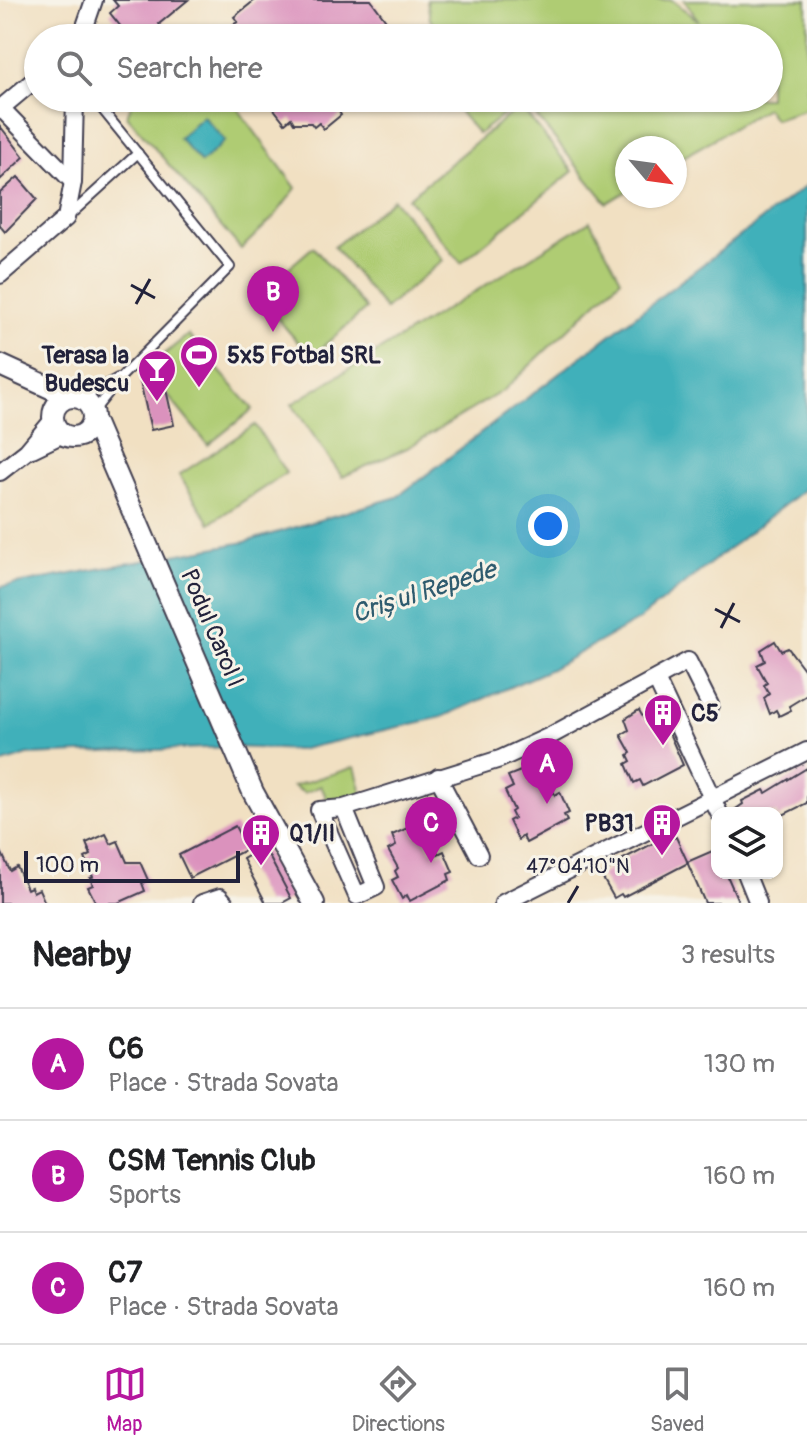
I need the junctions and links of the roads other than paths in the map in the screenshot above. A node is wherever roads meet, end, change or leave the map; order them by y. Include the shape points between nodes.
1 (94, 0) edge
2 (86, 24) edge
3 (24, 89) edge
4 (1, 108) edge
5 (75, 112) edge
6 (104, 112) edge
7 (138, 153) junction
8 (73, 182) junction
9 (66, 218) junction
10 (0, 275) edge
11 (0, 365) edge
12 (122, 376) junction
13 (73, 416) junction
14 (0, 472) edge
15 (656, 679) junction
16 (710, 705) dead end
17 (807, 751) edge
18 (438, 777) junction
19 (716, 806) edge
20 (344, 808) junction
21 (479, 855) dead end
22 (748, 879) edge
23 (202, 903) edge
24 (225, 903) edge
25 (314, 903) edge
26 (503, 903) edge
27 (758, 903) edge

1 - 2 street
3 - 4 street
4 - 8 street
5 - 8 street
6 - 7 lane
7 - 9 lane
7 - 12 lane via 230,267
8 - 9 street
9 - 10 street
11 - 13 street via 35,382
12 - 13 lane
12 - 13 lane
13 - 14 street
13 - 25 street, Podul Carol I via 115,465 253,792
15 - 16 street via 688,661
15 - 18 street via 500,759
15 - 19 street
17 - 19 street
18 - 20 street
18 - 21 street
19 - 26 street
20 - 20 street via 376,887 357,896 319,810
22 - 27 street
23 - 24 street via 220,897

